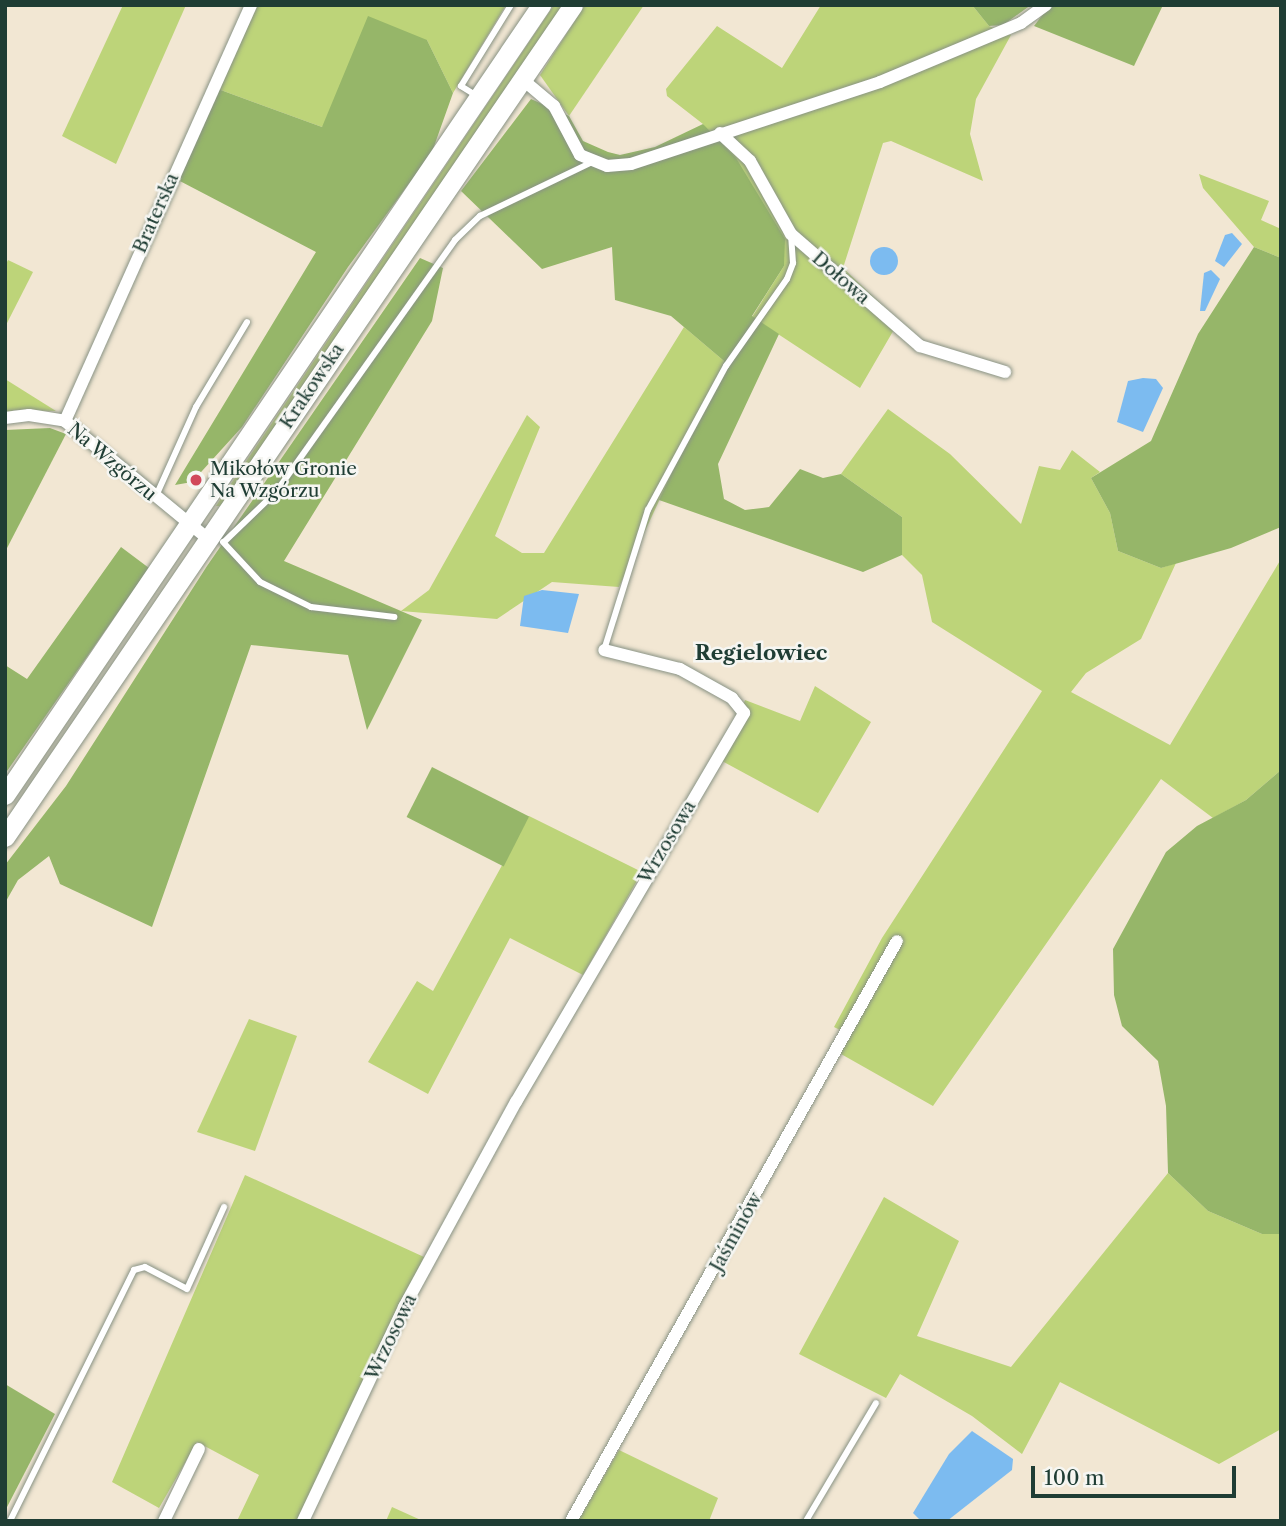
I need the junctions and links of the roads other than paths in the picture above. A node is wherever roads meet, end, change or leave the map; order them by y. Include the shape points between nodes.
1 (251, 5) edge
2 (510, 5) edge
3 (541, 5) edge
4 (573, 5) edge
5 (1046, 5) edge
6 (522, 79) junction
7 (478, 97) junction
8 (720, 133) junction
9 (590, 163) junction
10 (791, 234) junction
11 (247, 322) dead end
12 (1005, 372) dead end
13 (5, 418) edge
14 (65, 421) junction
15 (155, 498) junction
16 (189, 526) junction
17 (216, 541) junction
18 (394, 617) dead end
19 (604, 650) joint
20 (5, 795) edge
21 (5, 836) edge
22 (897, 941) dead end
23 (224, 1207) dead end
24 (876, 1403) dead end
25 (199, 1449) dead end
26 (10, 1521) edge
27 (164, 1521) edge
28 (303, 1521) edge
29 (571, 1521) edge
30 (806, 1521) edge

1 - 14 street, Braterska
2 - 7 lane via 461,86
3 - 7 main road, Krakowska
4 - 6 main road, Krakowska
5 - 8 street via 1021,23 880,82
6 - 9 street via 554,106 580,155
6 - 17 main road, Krakowska
7 - 16 main road, Krakowska
8 - 9 street via 631,164
8 - 10 street, Dołowa via 750,160
9 - 17 lane via 480,216 455,240 276,492
10 - 12 street, Dołowa via 920,346
10 - 19 lane, Wrzosowa via 793,263 787,279 726,366 648,510
11 - 15 lane via 196,407
13 - 14 street, Na Wzgórzu via 29,415
14 - 15 street, Na Wzgórzu
15 - 16 street, Na Wzgórzu
16 - 17 street, Na Wzgórzu
16 - 20 main road, Krakowska
17 - 18 lane via 260,582 311,607
17 - 21 main road, Krakowska
19 - 28 street, Wrzosowa via 680,669 732,698 744,713 509,1114 404,1307
22 - 29 street, Jaśminów
23 - 26 lane via 187,1289 145,1267 134,1270
24 - 30 lane
25 - 27 street

